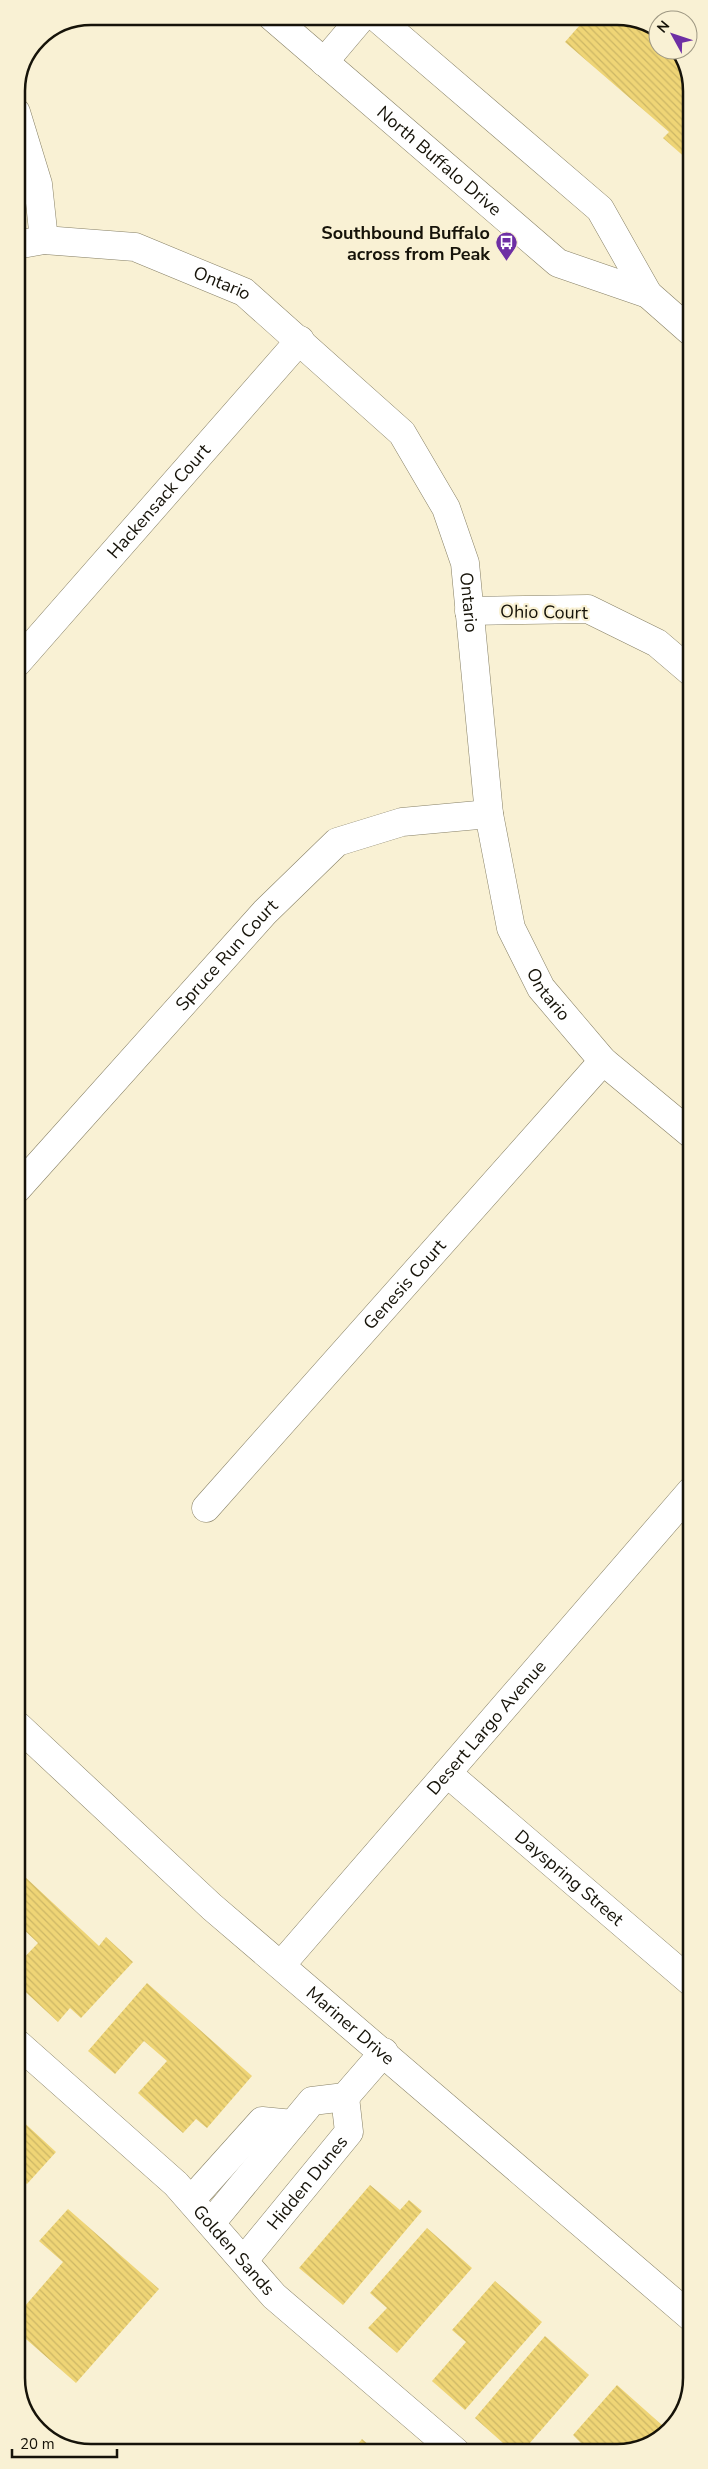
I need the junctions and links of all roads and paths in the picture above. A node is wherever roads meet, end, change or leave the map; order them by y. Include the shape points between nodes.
1 (289, 25) edge
2 (355, 25) edge
3 (385, 25) edge
4 (324, 62) junction
5 (25, 141) edge
6 (44, 240) junction
7 (25, 243) edge
8 (648, 294) junction
9 (683, 324) edge
10 (300, 340) junction
11 (469, 611) junction
12 (25, 654) edge
13 (683, 665) edge
14 (489, 814) junction
15 (603, 1061) junction
16 (683, 1127) edge
17 (25, 1181) edge
18 (683, 1501) edge
19 (206, 1508) dead end
20 (25, 1732) edge
21 (447, 1773) junction
22 (281, 1965) junction
23 (683, 1974) edge
24 (25, 2050) edge
25 (384, 2052) junction
26 (345, 2098) junction
27 (292, 2124) junction
28 (191, 2200) junction
29 (211, 2223) junction
30 (244, 2260) junction
31 (683, 2310) edge
32 (447, 2444) edge

1 - 4 street, North Buffalo Drive
2 - 4 street
3 - 8 street, North Buffalo Drive via 600,209
4 - 8 street, North Buffalo Drive via 558,263
5 - 6 street via 38,184
6 - 7 street, Ontario
6 - 10 street, Ontario via 135,247 244,292
8 - 9 street, North Buffalo Drive
10 - 11 street, Ontario via 402,433 446,508 465,563
10 - 12 street, Hackensack Court
11 - 13 street, Ohio Court via 588,609 657,643
11 - 14 street, Ontario
14 - 15 street, Ontario via 511,928 541,988
14 - 17 street, Spruce Run Court via 402,822 337,842 265,912
15 - 16 street, Ontario
15 - 19 street, Genesis Court
18 - 21 street, Desert Largo Avenue
20 - 22 street, Mariner Drive via 212,1907
21 - 22 street, Desert Largo Avenue
21 - 23 street, Dayspring Street
22 - 25 street, Mariner Drive
24 - 28 street, Golden Sands
25 - 26 street
25 - 31 street, Mariner Drive
26 - 27 street via 312,2101
26 - 30 street, Hidden Dunes via 349,2132
27 - 28 street via 262,2121
27 - 29 street
28 - 29 street, Golden Sands
29 - 30 street, Golden Sands
30 - 32 street, Golden Sands via 274,2296

